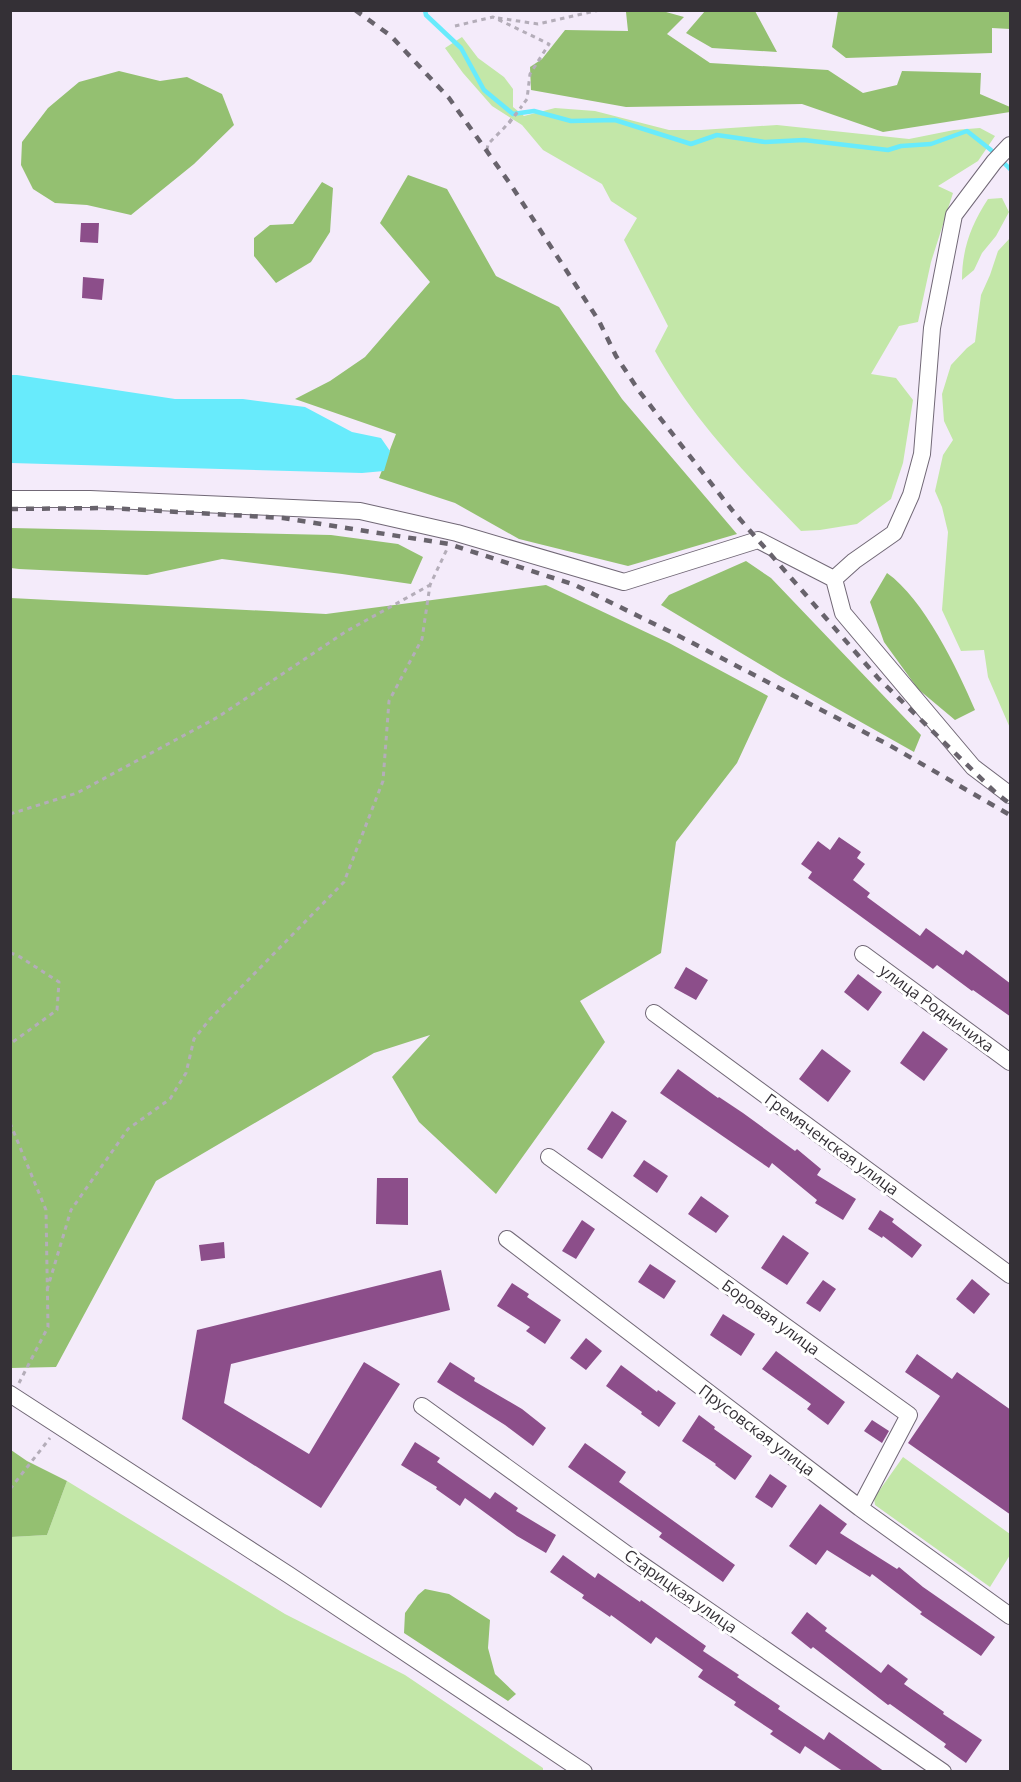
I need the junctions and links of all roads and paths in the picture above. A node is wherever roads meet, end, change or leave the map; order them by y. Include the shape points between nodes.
1 (600, 10) edge
2 (493, 17) junction
3 (455, 26) dead end
4 (487, 150) dead end
5 (1003, 153) edge
6 (10, 499) edge
7 (457, 533) junction
8 (834, 579) junction
9 (430, 585) junction
10 (1011, 795) edge
11 (10, 814) edge
12 (10, 953) edge
13 (862, 954) dead end
14 (654, 1013) dead end
15 (10, 1044) edge
16 (1011, 1062) edge
17 (11, 1124) edge
18 (549, 1157) dead end
19 (507, 1239) dead end
20 (1011, 1275) edge
21 (47, 1290) junction
22 (12, 1395) edge
23 (422, 1406) dead end
24 (59, 1426) junction
25 (10, 1489) edge
26 (860, 1508) junction
27 (1011, 1616) edge
28 (584, 1772) edge
29 (943, 1772) edge

1 - 2 path via 538,24
2 - 3 path
2 - 4 path, bridge via 549,44 530,74 527,99
5 - 8 street via 954,215 932,328 922,454 911,495 894,532
6 - 7 street via 360,511
7 - 8 street via 624,582 758,540
7 - 9 path
8 - 10 street via 843,613 973,767
9 - 11 path via 345,632 218,717 77,793
9 - 21 path via 422,639 388,701 382,781 344,882 210,1019 194,1039 186,1073 170,1099 128,1129 71,1210
12 - 15 path via 59,982 57,1010
13 - 16 street, улица Родничиха
14 - 20 street, Гремяченская улица
17 - 21 path via 46,1210
18 - 26 street, Боровая улица via 909,1416
19 - 26 street, Прусовская улица
21 - 22 path via 48,1327
22 - 24 street
23 - 29 street, Старицкая улица via 642,1565
24 - 25 path
24 - 28 street
26 - 27 street, Прусовская улица

